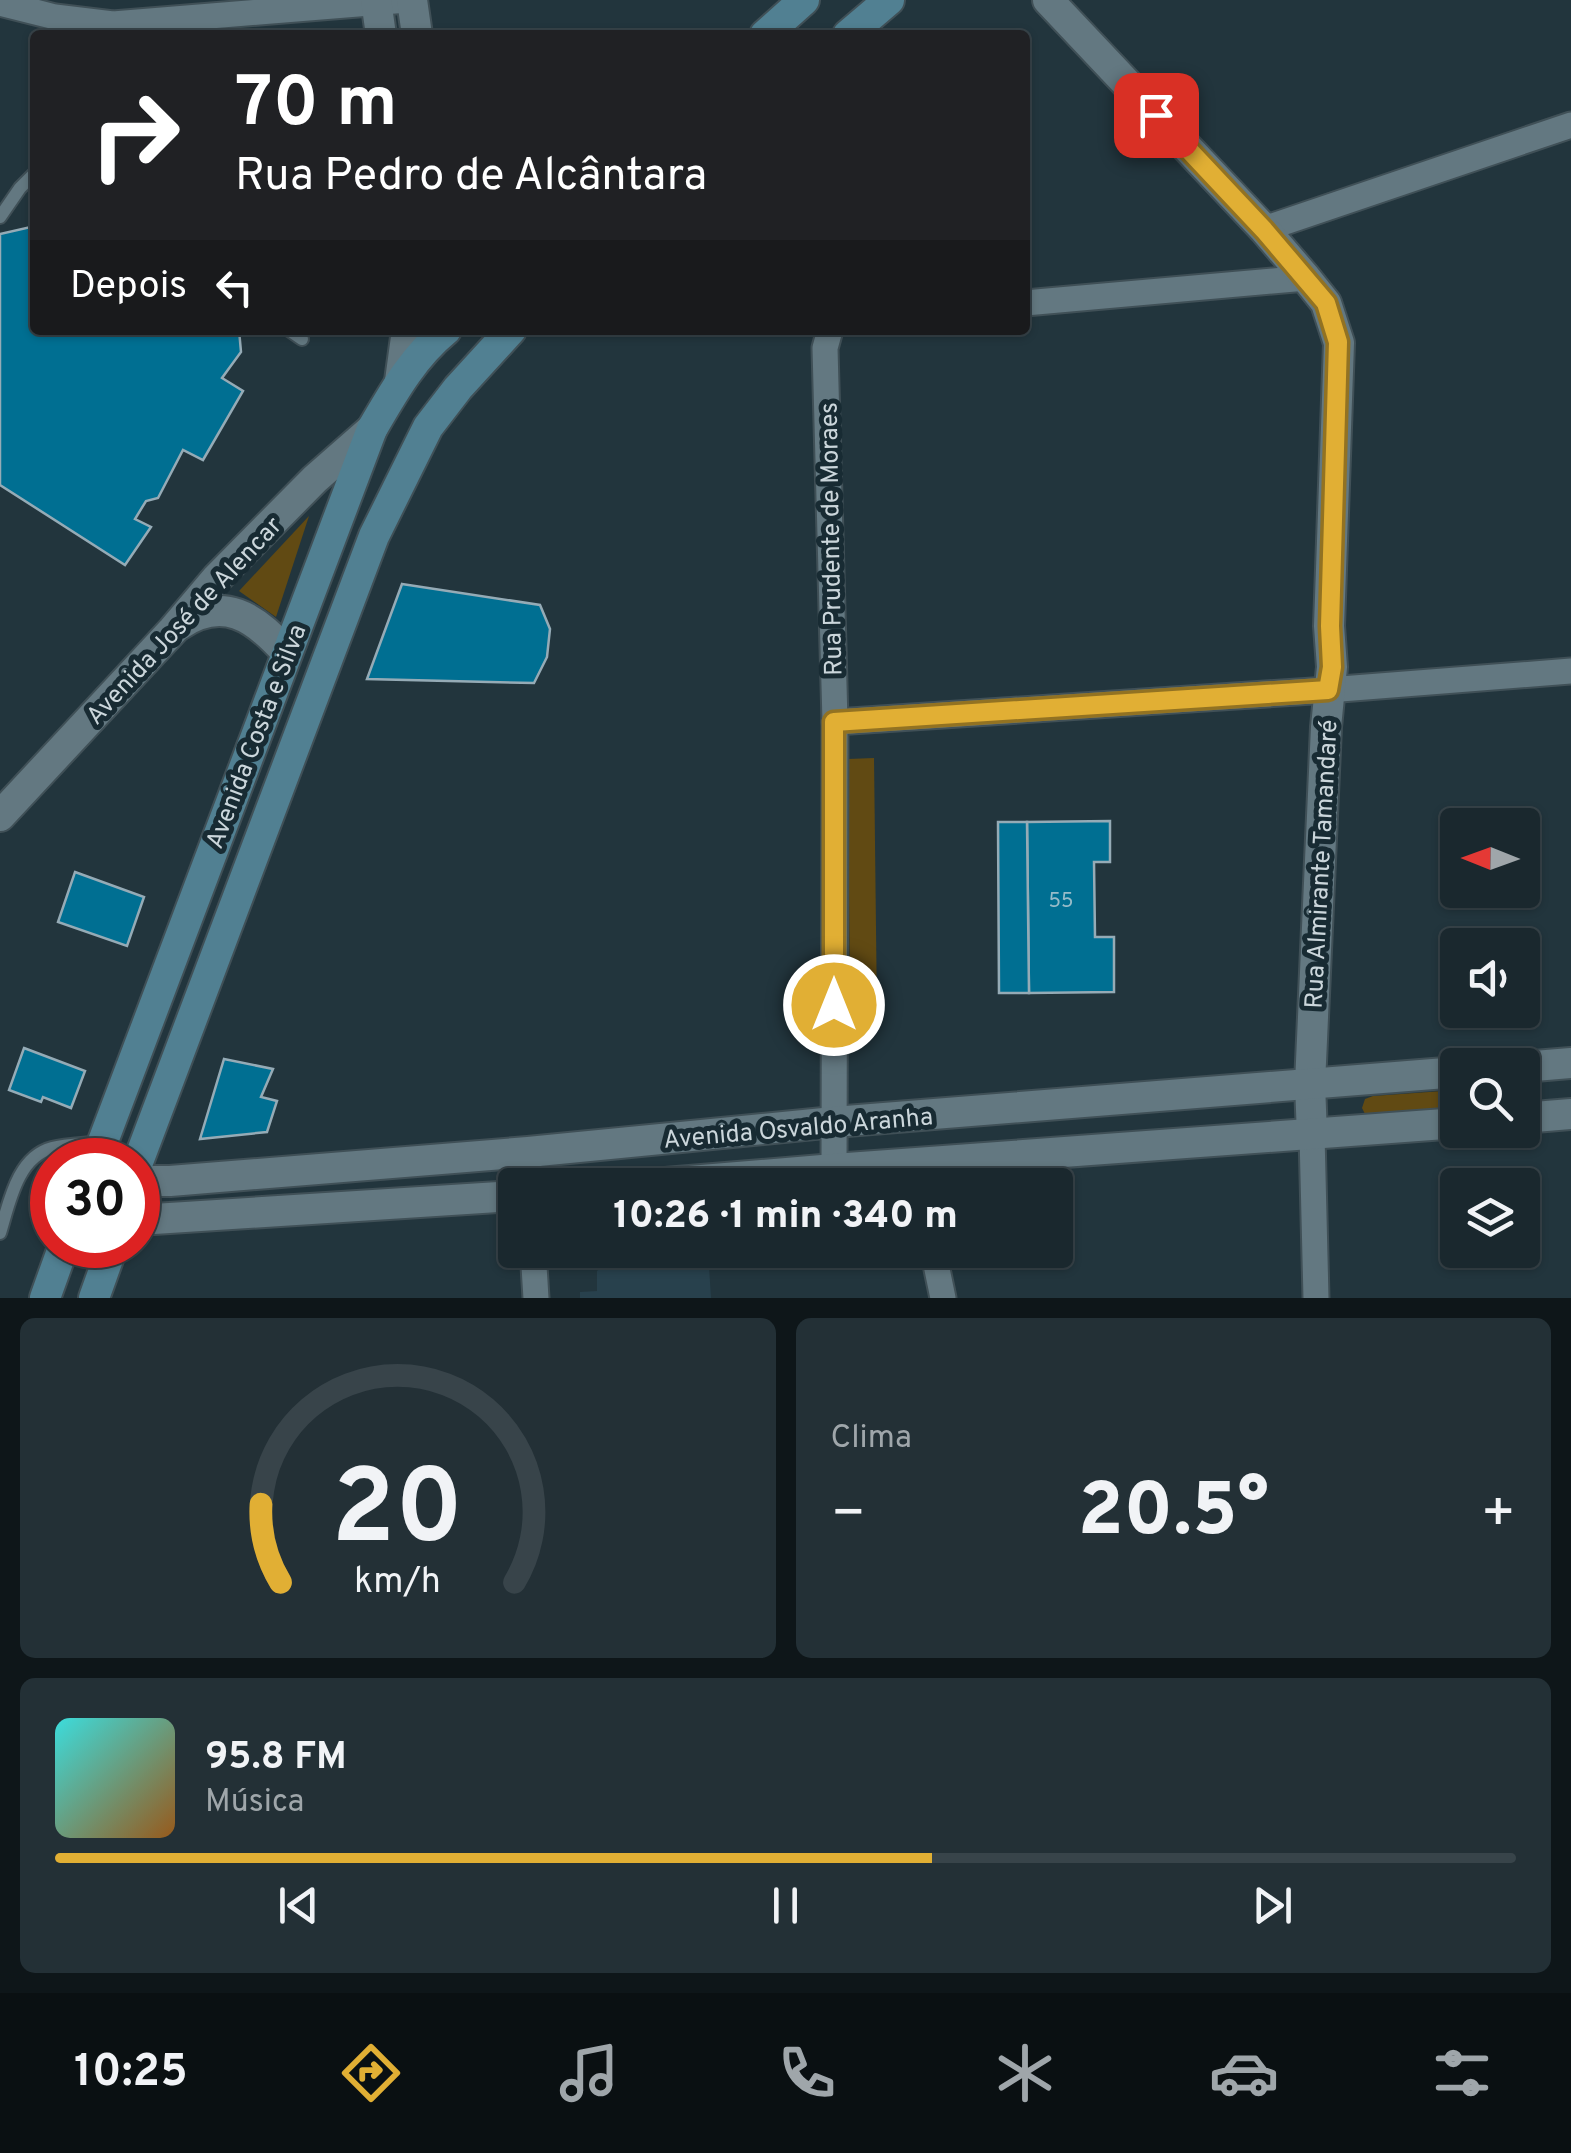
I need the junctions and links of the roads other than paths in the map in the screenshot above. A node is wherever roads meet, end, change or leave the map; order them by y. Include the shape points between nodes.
1 (410, 0) edge
2 (804, 0) edge
3 (888, 0) edge
4 (1048, 0) edge
5 (376, 1) edge
6 (0, 3) edge
7 (54, 26) edge
8 (379, 30) edge
9 (415, 30) edge
10 (771, 30) edge
11 (854, 30) edge
12 (1571, 125) edge
13 (28, 188) edge
14 (0, 217) edge
15 (1264, 230) junction
16 (1306, 278) junction
17 (1030, 303) edge
18 (296, 335) edge
19 (406, 335) edge
20 (442, 335) edge
21 (451, 335) edge
22 (506, 335) edge
23 (829, 335) edge
24 (302, 339) dead end
25 (400, 381) junction
26 (458, 388) junction
27 (372, 429) junction
28 (173, 630) junction
29 (286, 652) junction
30 (1571, 671) edge
31 (1328, 690) junction
32 (834, 722) junction
33 (0, 816) edge
34 (1571, 1064) edge
35 (1540, 1066) edge
36 (1440, 1073) edge
37 (1310, 1084) junction
38 (1571, 1114) edge
39 (1540, 1117) edge
40 (834, 1122) junction
41 (1440, 1125) edge
42 (1312, 1135) junction
43 (104, 1138) edge
44 (147, 1138) edge
45 (528, 1152) junction
46 (30, 1162) edge
47 (529, 1168) edge
48 (834, 1168) edge
49 (978, 1168) edge
50 (160, 1181) edge
51 (498, 1197) edge
52 (160, 1216) edge
53 (0, 1233) edge
54 (56, 1268) edge
55 (104, 1268) edge
56 (534, 1268) edge
57 (937, 1268) edge
58 (45, 1298) edge
59 (94, 1298) edge
60 (536, 1298) edge
61 (944, 1298) edge
62 (1316, 1298) edge

1 - 5 street
1 - 9 street
2 - 10 main road
3 - 11 main road
4 - 15 street, Rua Almirante Tamandaré
5 - 7 street
5 - 8 street
6 - 7 street
12 - 15 street
13 - 14 lane
15 - 16 street, Rua Almirante Tamandaré
16 - 17 street
16 - 31 street, Rua Almirante Tamandaré via 1326,303 1338,342
18 - 24 lane
19 - 25 street
20 - 25 main road, Avenida Costa e Silva
21 - 26 main road
22 - 26 main road, Avenida Costa e Silva
23 - 32 street, Rua Prudente de Moraes
25 - 27 main road, Avenida Costa e Silva
26 - 44 main road, Avenida Costa e Silva via 428,428 374,536
27 - 28 street, Avenida José de Alencar via 315,478
27 - 29 main road, Avenida Costa e Silva
28 - 29 street via 196,614 229,612 248,618
28 - 33 street, Avenida José de Alencar
29 - 43 main road, Avenida Costa e Silva
30 - 31 street
31 - 32 street
31 - 37 street, Rua Almirante Tamandaré
32 - 40 street, Rua Prudente de Moraes
34 - 35 street
36 - 37 street, Avenida Osvaldo Aranha
37 - 40 street, Avenida Osvaldo Aranha
37 - 42 street, Rua Almirante Tamandaré
38 - 39 street
40 - 45 street, Avenida Osvaldo Aranha
40 - 48 street, Rua Prudente de Moraes
41 - 42 street, Avenida Osvaldo Aranha
42 - 49 street, Avenida Osvaldo Aranha
42 - 62 street, Rua Almirante Tamandaré
45 - 47 street
45 - 50 street, Avenida Osvaldo Aranha
46 - 53 lane
51 - 52 street
54 - 58 main road
55 - 59 main road
56 - 60 street
57 - 61 street

